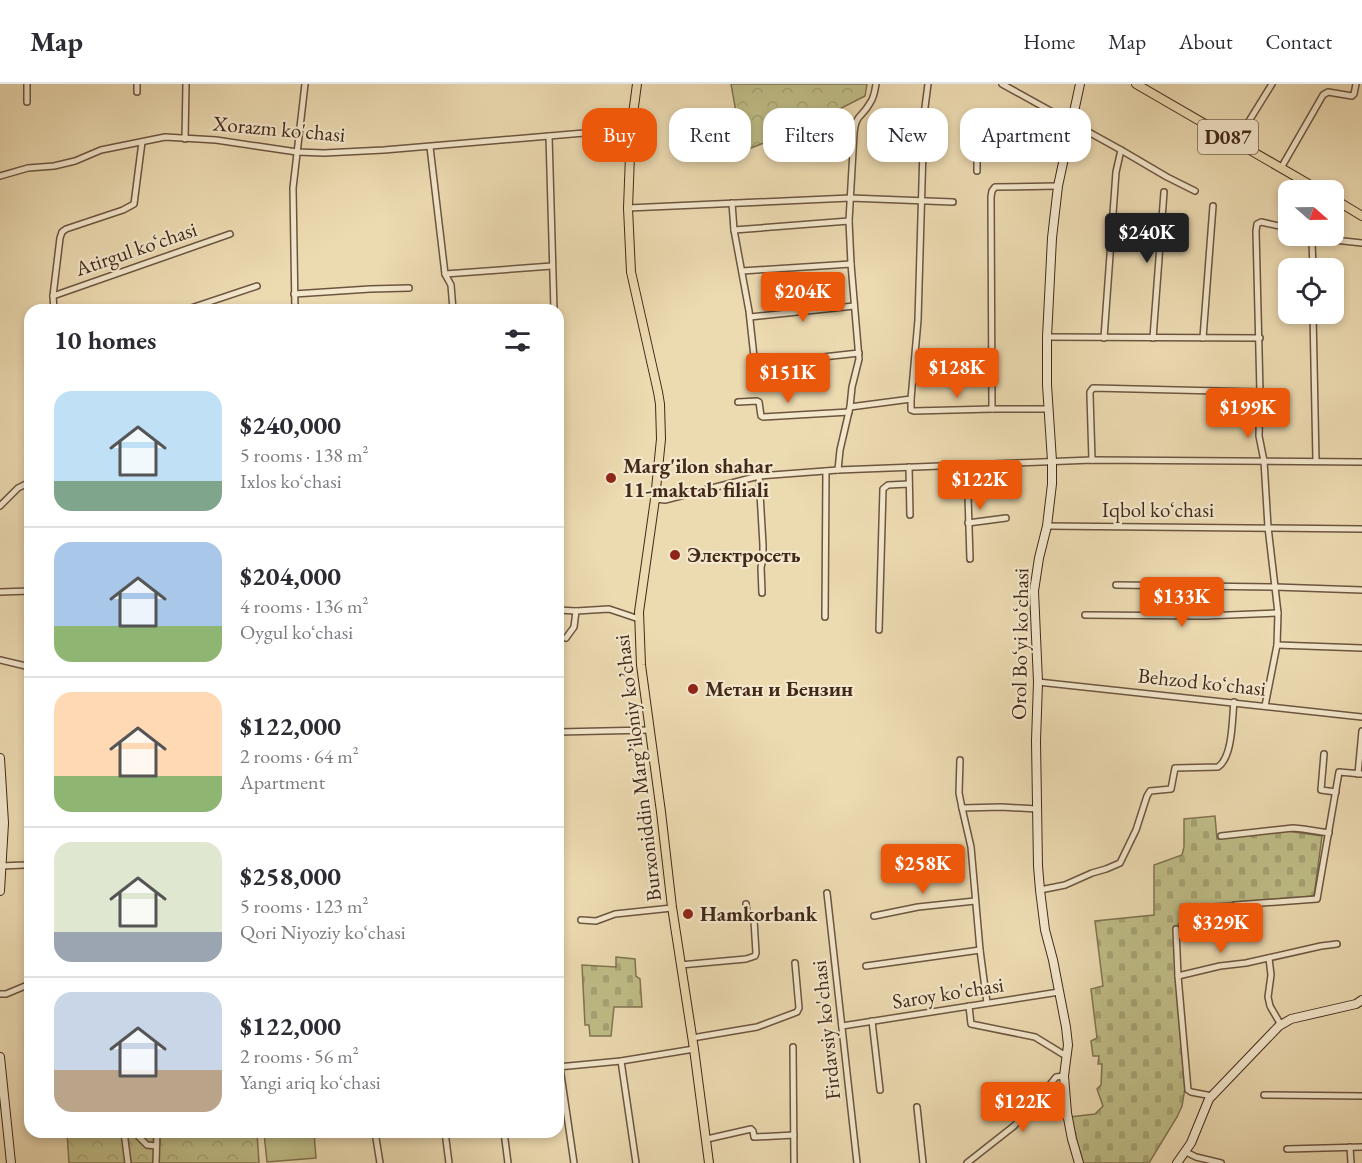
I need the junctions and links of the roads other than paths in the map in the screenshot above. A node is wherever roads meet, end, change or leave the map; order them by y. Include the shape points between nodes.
1 (27, 84) edge
2 (137, 84) edge
3 (186, 84) edge
4 (305, 84) edge
5 (637, 84) edge
6 (876, 84) edge
7 (928, 84) edge
8 (1002, 84) edge
9 (1080, 84) edge
10 (1136, 84) edge
11 (1272, 84) edge
12 (1356, 84) edge
13 (1148, 87) edge
14 (137, 92) dead end
15 (27, 102) dead end
16 (634, 108) edge
17 (1044, 108) edge
18 (1074, 108) edge
19 (582, 133) edge
20 (1091, 134) edge
21 (549, 136) junction
22 (185, 138) junction
23 (142, 142) junction
24 (1236, 142) junction
25 (430, 147) junction
26 (1121, 150) junction
27 (297, 152) junction
28 (630, 162) edge
29 (977, 162) edge
30 (1063, 162) edge
31 (1281, 168) junction
32 (977, 171) dead end
33 (0, 176) edge
34 (1302, 180) edge
35 (1058, 186) junction
36 (1195, 191) dead end
37 (1164, 192) dead end
38 (850, 198) junction
39 (922, 200) junction
40 (953, 202) dead end
41 (732, 203) junction
42 (1344, 205) edge
43 (1213, 206) dead end
44 (628, 208) junction
45 (1362, 216) edge
46 (849, 221) junction
47 (1278, 226) edge
48 (734, 230) junction
49 (230, 234) dead end
50 (1344, 241) edge
51 (1362, 243) edge
52 (851, 264) junction
53 (552, 266) junction
54 (742, 271) junction
55 (445, 274) junction
56 (256, 286) dead end
57 (409, 288) dead end
58 (294, 294) junction
59 (53, 296) junction
60 (54, 304) edge
61 (203, 304) edge
62 (295, 304) edge
63 (453, 304) edge
64 (554, 304) edge
65 (854, 306) junction
66 (750, 317) junction
67 (1313, 324) edge
68 (1047, 337) junction
69 (1104, 338) junction
70 (1153, 338) junction
71 (1203, 338) junction
72 (1260, 338) junction
73 (859, 353) junction
74 (1260, 392) junction
75 (911, 399) junction
76 (738, 402) dead end
77 (992, 409) junction
78 (1048, 409) junction
79 (849, 410) junction
80 (1092, 460) junction
81 (1052, 461) junction
82 (1264, 461) junction
83 (1316, 461) junction
84 (1362, 462) edge
85 (967, 464) junction
86 (909, 467) junction
87 (838, 470) junction
88 (826, 471) junction
89 (759, 476) junction
90 (909, 484) junction
91 (24, 485) edge
92 (655, 499) junction
93 (0, 506) edge
94 (910, 514) dead end
95 (1006, 518) dead end
96 (968, 523) junction
97 (1047, 526) junction
98 (1268, 527) junction
99 (1362, 529) edge
100 (970, 559) dead end
101 (1116, 585) dead end
102 (1275, 587) junction
103 (1362, 590) edge
104 (24, 591) edge
105 (0, 592) edge
106 (762, 593) dead end
107 (564, 610) edge
108 (576, 611) junction
109 (1278, 613) junction
110 (1085, 615) dead end
111 (825, 617) dead end
112 (639, 619) junction
113 (879, 630) dead end
114 (566, 638) dead end
115 (1276, 645) junction
116 (1362, 648) edge
117 (0, 660) edge
118 (24, 666) edge
119 (1038, 682) junction
120 (1234, 702) junction
121 (1265, 706) junction
122 (1362, 717) edge
123 (649, 730) junction
124 (1362, 731) edge
125 (564, 732) edge
126 (1324, 754) dead end
127 (0, 758) edge
128 (960, 760) dead end
129 (1360, 774) edge
130 (1336, 792) junction
131 (962, 808) junction
132 (1037, 809) junction
133 (1329, 833) junction
134 (1221, 836) dead end
135 (24, 865) edge
136 (1, 866) edge
137 (1040, 890) junction
138 (0, 891) edge
139 (827, 893) dead end
140 (975, 901) junction
141 (746, 904) dead end
142 (1235, 905) dead end
143 (672, 908) junction
144 (874, 916) dead end
145 (581, 920) dead end
146 (1176, 928) dead end
147 (1337, 944) dead end
148 (980, 950) junction
149 (1269, 958) junction
150 (795, 963) dead end
151 (680, 965) junction
152 (866, 966) dead end
153 (1178, 976) junction
154 (24, 986) edge
155 (1059, 992) junction
156 (0, 994) edge
157 (1362, 1000) edge
158 (987, 1003) junction
159 (969, 1006) junction
160 (872, 1021) junction
161 (1281, 1024) junction
162 (842, 1026) junction
163 (693, 1038) junction
164 (793, 1047) dead end
165 (694, 1049) junction
166 (1066, 1056) junction
167 (0, 1057) edge
168 (621, 1061) junction
169 (564, 1067) edge
170 (1064, 1076) junction
171 (880, 1090) dead end
172 (2, 1095) edge
173 (1264, 1095) dead end
174 (1362, 1095) edge
175 (1212, 1096) junction
176 (564, 1099) edge
177 (917, 1107) dead end
178 (794, 1135) junction
179 (125, 1138) edge
180 (140, 1138) edge
181 (157, 1138) edge
182 (376, 1138) edge
183 (446, 1138) edge
184 (505, 1138) edge
185 (707, 1138) junction
186 (156, 1146) junction
187 (1350, 1147) junction
188 (1362, 1147) edge
189 (126, 1148) junction
190 (1287, 1149) dead end
191 (1186, 1152) junction
192 (11, 1163) edge
193 (128, 1163) edge
194 (132, 1163) edge
195 (156, 1163) edge
196 (380, 1163) edge
197 (449, 1163) edge
198 (508, 1163) edge
199 (574, 1163) edge
200 (636, 1163) edge
201 (709, 1163) edge
202 (794, 1163) edge
203 (857, 1163) edge
204 (923, 1163) edge
205 (967, 1163) edge
206 (1079, 1163) edge
207 (1177, 1163) edge
208 (1221, 1163) edge
209 (1351, 1163) edge

1 - 15 street
2 - 14 street
3 - 22 street
4 - 27 street
5 - 16 main road, Burxoniddin Marg’iloniy ko’chasi
6 - 38 street via 870,104 855,124
7 - 39 street
8 - 17 street
9 - 18 street, Orol Boʻyi koʻchasi
10 - 13 main road, D087
11 - 24 street
12 - 31 street via 1352,96 1323,95
13 - 24 main road, D087
19 - 21 street, Xorazm ko'chasi
20 - 26 street
21 - 25 street, Xorazm ko'chasi
21 - 53 street
22 - 23 street, Xorazm ko'chasi
22 - 27 street, Xorazm ko'chasi
23 - 33 street, Xorazm ko'chasi
23 - 59 street, Atirgul koʻchasi via 134,204 62,232
24 - 31 main road, D087
25 - 27 street, Xorazm ko'chasi
25 - 55 street
26 - 36 street
26 - 69 street
27 - 58 street via 293,188
28 - 44 main road, Burxoniddin Marg’iloniy ko’chasi
29 - 32 street
30 - 35 street, Orol Boʻyi koʻchasi
31 - 34 main road, D087
35 - 68 street, Orol Boʻyi koʻchasi
35 - 77 street via 998,187 992,191
37 - 70 street
38 - 39 street
38 - 41 street
38 - 46 street
39 - 40 street
39 - 75 street
41 - 44 street
41 - 48 street
42 - 45 main road
43 - 71 street
44 - 92 main road, Burxoniddin Marg’iloniy ko’chasi via 631,272 660,404
46 - 48 street
46 - 52 street
47 - 72 street via 1257,224
48 - 54 street
49 - 59 street, Atirgul koʻchasi
50 - 51 street
52 - 54 street
52 - 65 street
53 - 55 street
53 - 64 street
54 - 66 street
55 - 63 street via 452,285
56 - 61 street
57 - 58 street
58 - 62 street
59 - 60 street, Atirgul koʻchasi
65 - 66 street
65 - 73 street
66 - 73 street via 758,364
67 - 83 street
68 - 69 street
68 - 78 street, Orol Boʻyi koʻchasi
69 - 70 street
70 - 71 street
71 - 72 street
72 - 74 street
73 - 79 street
74 - 80 street via 1093,388
74 - 82 street via 1259,436
75 - 77 street via 914,411
75 - 79 street
76 - 79 street via 757,400 763,417
77 - 78 street
78 - 81 street, Orol Boʻyi koʻchasi
79 - 87 street
80 - 81 street
80 - 82 street
81 - 85 street
81 - 97 street, Orol Boʻyi koʻchasi
82 - 83 street
82 - 98 street
83 - 84 street
85 - 86 street
85 - 96 street
86 - 87 street
86 - 90 street
87 - 88 street
88 - 89 street
88 - 111 street
89 - 92 street via 666,500
89 - 106 street
90 - 94 street
90 - 113 street via 883,489
91 - 93 street
92 - 112 main road, Burxoniddin Marg’iloniy ko’chasi
95 - 96 street
96 - 100 street
97 - 98 street, Iqbol koʻchasi
97 - 119 street, Orol Boʻyi koʻchasi via 1034,591
98 - 99 street, Iqbol koʻchasi
98 - 102 street
101 - 102 street
102 - 103 street
102 - 109 street
104 - 105 street
107 - 108 street
108 - 112 street via 609,609
108 - 114 street via 574,627
109 - 110 street
109 - 115 street
112 - 123 main road, Burxoniddin Marg’iloniy ko’chasi
115 - 116 street
115 - 121 street
117 - 118 street
119 - 120 street, Behzod koʻchasi
119 - 132 street, Orol Boʻyi koʻchasi
120 - 121 street, Behzod koʻchasi
120 - 137 street via 1231,740 1222,764 1175,768 1171,789 1150,791 1120,863 1065,885
121 - 122 street, Behzod koʻchasi
123 - 125 street
123 - 143 main road, Burxoniddin Marg’iloniy ko’chasi
124 - 129 street
126 - 130 street via 1321,790
127 - 136 street via 4,823
128 - 131 street
129 - 130 street via 1339,772
130 - 133 street
131 - 132 street
131 - 140 street via 971,847
132 - 137 street, Orol Boʻyi koʻchasi
133 - 134 street via 1293,828
133 - 142 street via 1317,899
135 - 136 street
136 - 138 street
137 - 155 street, Orol Boʻyi koʻchasi
139 - 162 street, Firdavsiy ko'chasi
140 - 144 street
140 - 148 street
141 - 151 street via 747,913 754,920 755,956
143 - 145 street
143 - 151 main road, Burxoniddin Marg’iloniy ko’chasi
146 - 153 street
147 - 149 street
148 - 152 street
148 - 158 street
149 - 153 street
149 - 161 street via 1268,997
150 - 163 street via 797,1012 757,1027
151 - 163 main road, Burxoniddin Marg’iloniy ko’chasi
153 - 175 street via 1188,1090
154 - 156 street
155 - 158 street, Saroy ko'chasi
155 - 166 street, Orol Boʻyi koʻchasi via 1068,1045
157 - 161 street
158 - 159 street, Saroy ko'chasi
159 - 160 street, Saroy ko'chasi
159 - 166 street via 971,1024 1035,1037
160 - 162 street, Saroy ko'chasi
160 - 171 street
161 - 175 street
162 - 203 street, Firdavsiy ko'chasi
163 - 165 main road, Burxoniddin Marg’iloniy ko’chasi
164 - 178 street
165 - 168 street
165 - 185 main road, Burxoniddin Marg’iloniy ko’chasi
166 - 170 street, Orol Boʻyi koʻchasi
167 - 172 street
168 - 169 street
168 - 200 street
170 - 205 street via 1056,1077 1023,1117
170 - 206 street, Orol Boʻyi koʻchasi via 1067,1113
172 - 192 street
173 - 174 street
175 - 191 street
176 - 199 street
177 - 204 street
178 - 185 street via 754,1137 751,1130
178 - 202 street
179 - 189 street
180 - 186 street via 147,1145
181 - 186 street
182 - 196 street
183 - 197 street
184 - 198 street
185 - 201 main road, Burxoniddin Marg’iloniy ko’chasi
186 - 195 street
187 - 188 street
187 - 190 street
187 - 209 street
189 - 193 street
189 - 194 street
191 - 207 street
191 - 208 street

